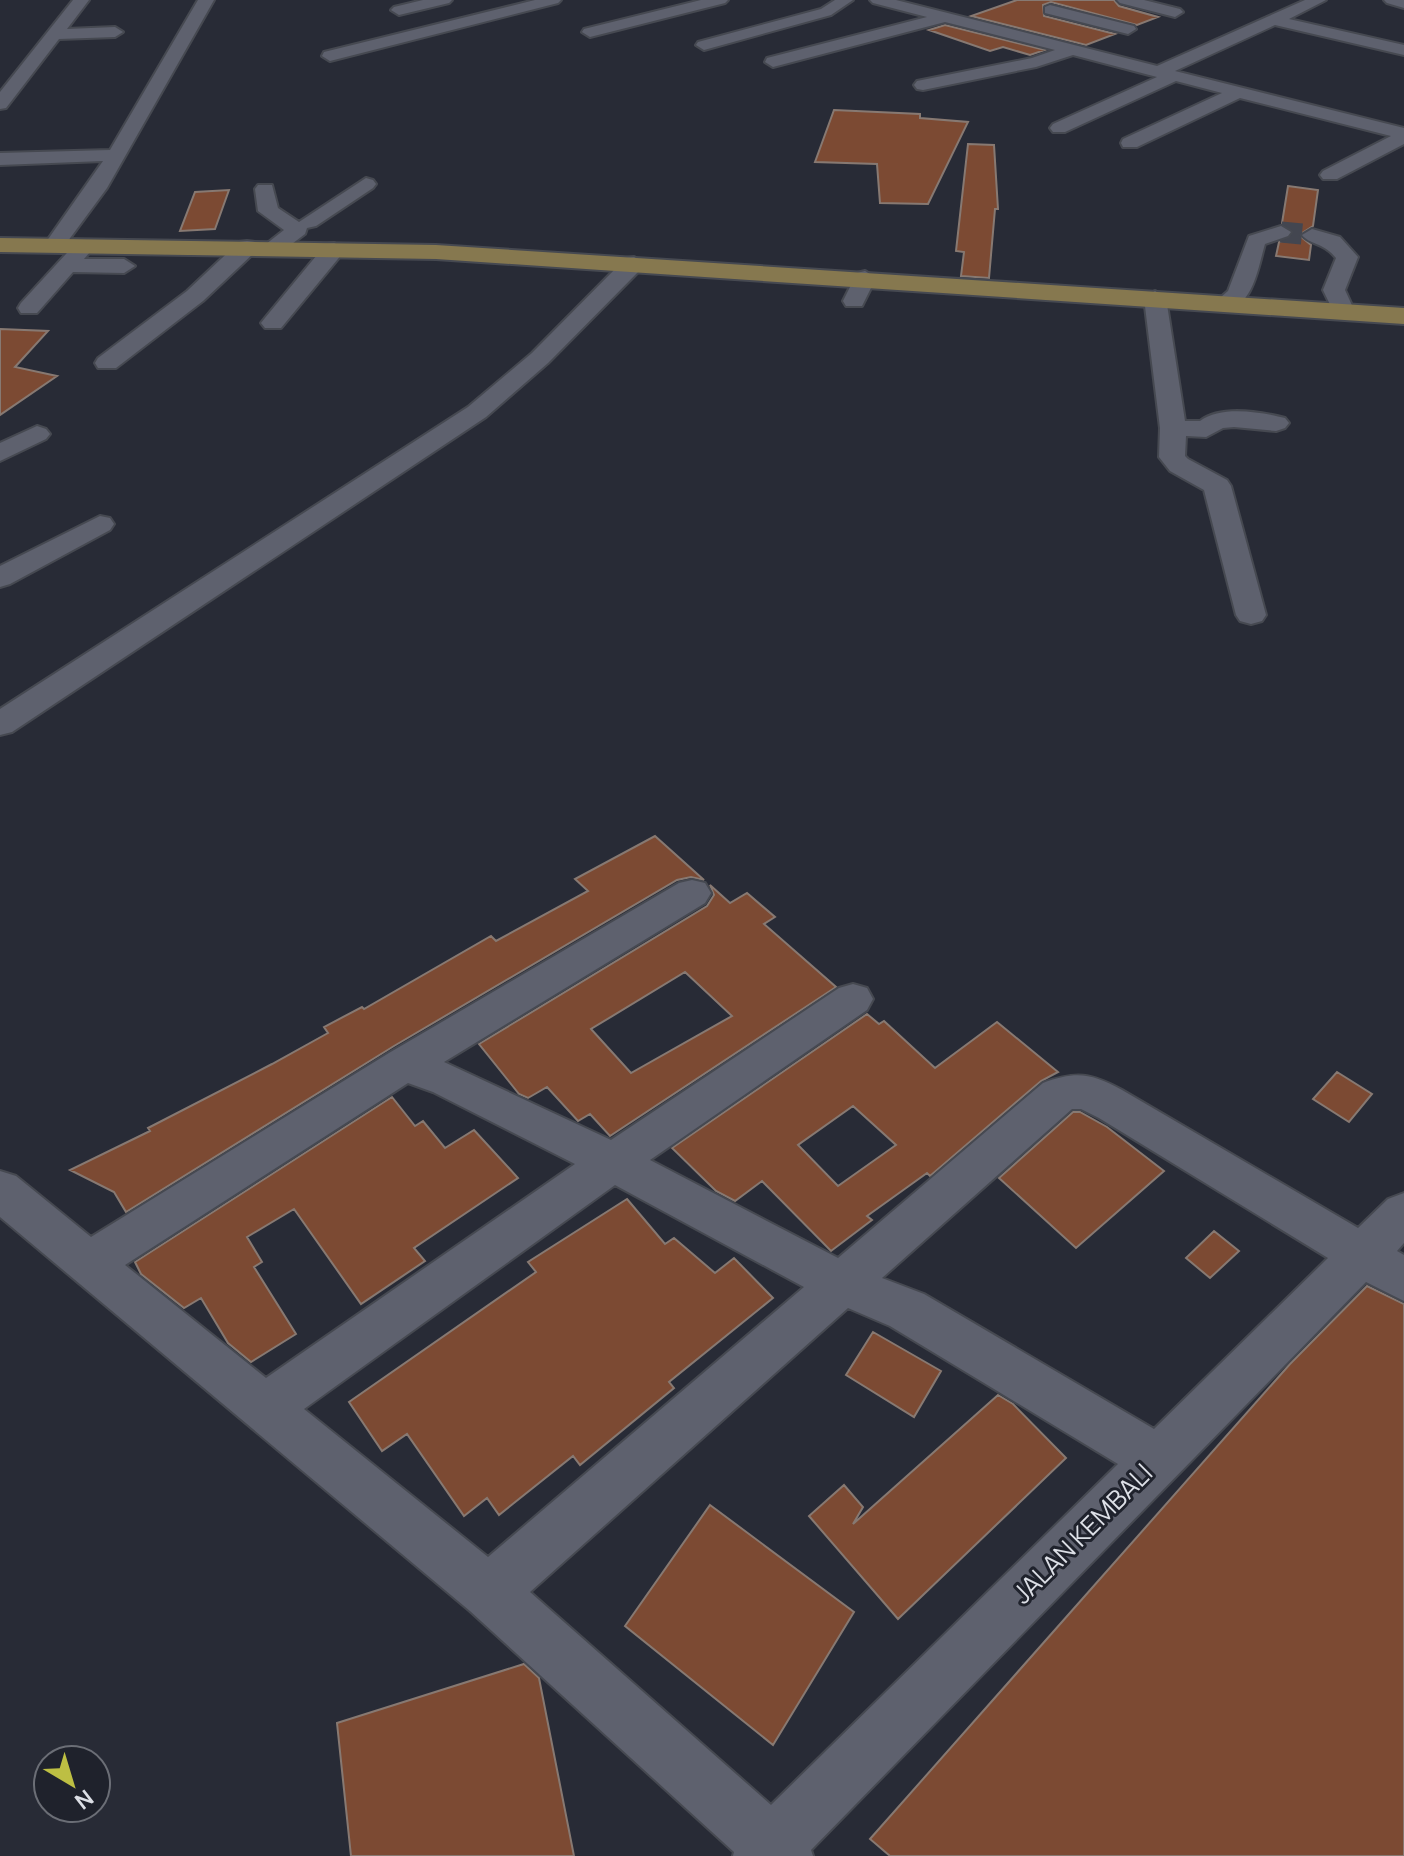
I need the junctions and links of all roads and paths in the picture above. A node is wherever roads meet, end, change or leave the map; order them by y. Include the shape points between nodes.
1 (81, 0) edge
2 (206, 0) edge
3 (444, 0) edge
4 (553, 0) edge
5 (720, 0) edge
6 (845, 0) edge
7 (1074, 0) edge
8 (1125, 0) edge
9 (1392, 0) edge
10 (1313, 2) edge
11 (886, 3) edge
12 (1404, 3) edge
13 (697, 8) edge
14 (399, 10) dead end
15 (1335, 11) dead end
16 (943, 12) junction
17 (1175, 12) dead end
18 (1038, 16) junction
19 (1273, 20) junction
20 (1128, 29) dead end
21 (115, 32) dead end
22 (590, 32) dead end
23 (1003, 33) junction
24 (54, 34) junction
25 (704, 45) dead end
26 (1071, 50) junction
27 (1151, 50) dead end
28 (1404, 50) edge
29 (330, 56) dead end
30 (773, 62) dead end
31 (1123, 63) junction
32 (1166, 74) junction
33 (923, 85) dead end
34 (1238, 92) junction
35 (0, 104) edge
36 (1306, 109) junction
37 (1278, 122) dead end
38 (1059, 128) dead end
39 (1404, 135) edge
40 (1130, 143) dead end
41 (116, 155) junction
42 (0, 159) edge
43 (1330, 175) dead end
44 (366, 184) dead end
45 (265, 189) dead end
46 (304, 225) junction
47 (1281, 232) tunnel mouth
48 (1312, 235) tunnel mouth
49 (0, 245) edge
50 (260, 248) junction
51 (334, 249) junction
52 (69, 252) junction
53 (634, 263) junction
54 (124, 266) dead end
55 (1155, 298) junction
56 (1225, 303) junction
57 (29, 308) dead end
58 (1344, 312) junction
59 (1404, 316) edge
60 (273, 323) dead end
61 (107, 363) dead end
62 (1276, 423) dead end
63 (1173, 428) junction
64 (37, 434) dead end
65 (0, 453) edge
66 (100, 524) dead end
67 (0, 578) edge
68 (1251, 615) dead end
69 (0, 724) edge
70 (692, 893) dead end
71 (853, 999) dead end
72 (404, 1065) junction
73 (613, 1162) junction
74 (0, 1190) edge
75 (1404, 1213) edge
76 (87, 1264) junction
77 (1382, 1268) edge
78 (841, 1283) junction
79 (264, 1408) junction
80 (1156, 1458) junction
81 (489, 1592) junction
82 (773, 1853) edge

1 - 24 street
2 - 41 street
3 - 14 street
4 - 29 street
5 - 13 street
6 - 25 street via 826,12
7 - 18 street
8 - 17 street
9 - 12 street
10 - 15 street
10 - 19 street
11 - 16 street
13 - 22 street
16 - 23 street
16 - 30 street via 882,40
18 - 20 street
18 - 23 street
19 - 28 street
19 - 32 street
21 - 24 street
23 - 26 street
24 - 35 street
26 - 31 street
26 - 33 street via 1033,68
27 - 31 street
31 - 32 street
32 - 34 street
32 - 38 street
34 - 36 street
34 - 40 street
36 - 37 street
36 - 39 street
39 - 43 street
41 - 42 street
41 - 52 street
44 - 46 street
45 - 46 street via 268,211
46 - 50 street
47 - 56 street via 1256,240 1238,294
48 - 58 street via 1333,241 1347,257 1334,290
49 - 52 main road
50 - 51 main road
50 - 52 main road
50 - 61 street
51 - 53 main road
51 - 60 street
52 - 54 street
52 - 57 street
53 - 55 main road via 859,290
53 - 69 street via 540,358 477,412
55 - 56 main road
55 - 63 street
56 - 58 main road
58 - 59 main road
62 - 63 street via 1234,419 1216,421 1206,429
63 - 68 street via 1172,457 1217,486
64 - 65 street
66 - 67 street
70 - 72 street
71 - 73 street
72 - 73 street via 448,1080
72 - 76 street
73 - 78 street
73 - 79 street
74 - 76 street
75 - 77 street, JALAN KEMBALI
76 - 79 street
77 - 78 street via 1114,1106 1088,1092 1070,1090
77 - 80 street, JALAN KEMBALI
78 - 80 street via 907,1310
78 - 81 street
79 - 81 street
80 - 82 street, JALAN KEMBALI
81 - 82 street

